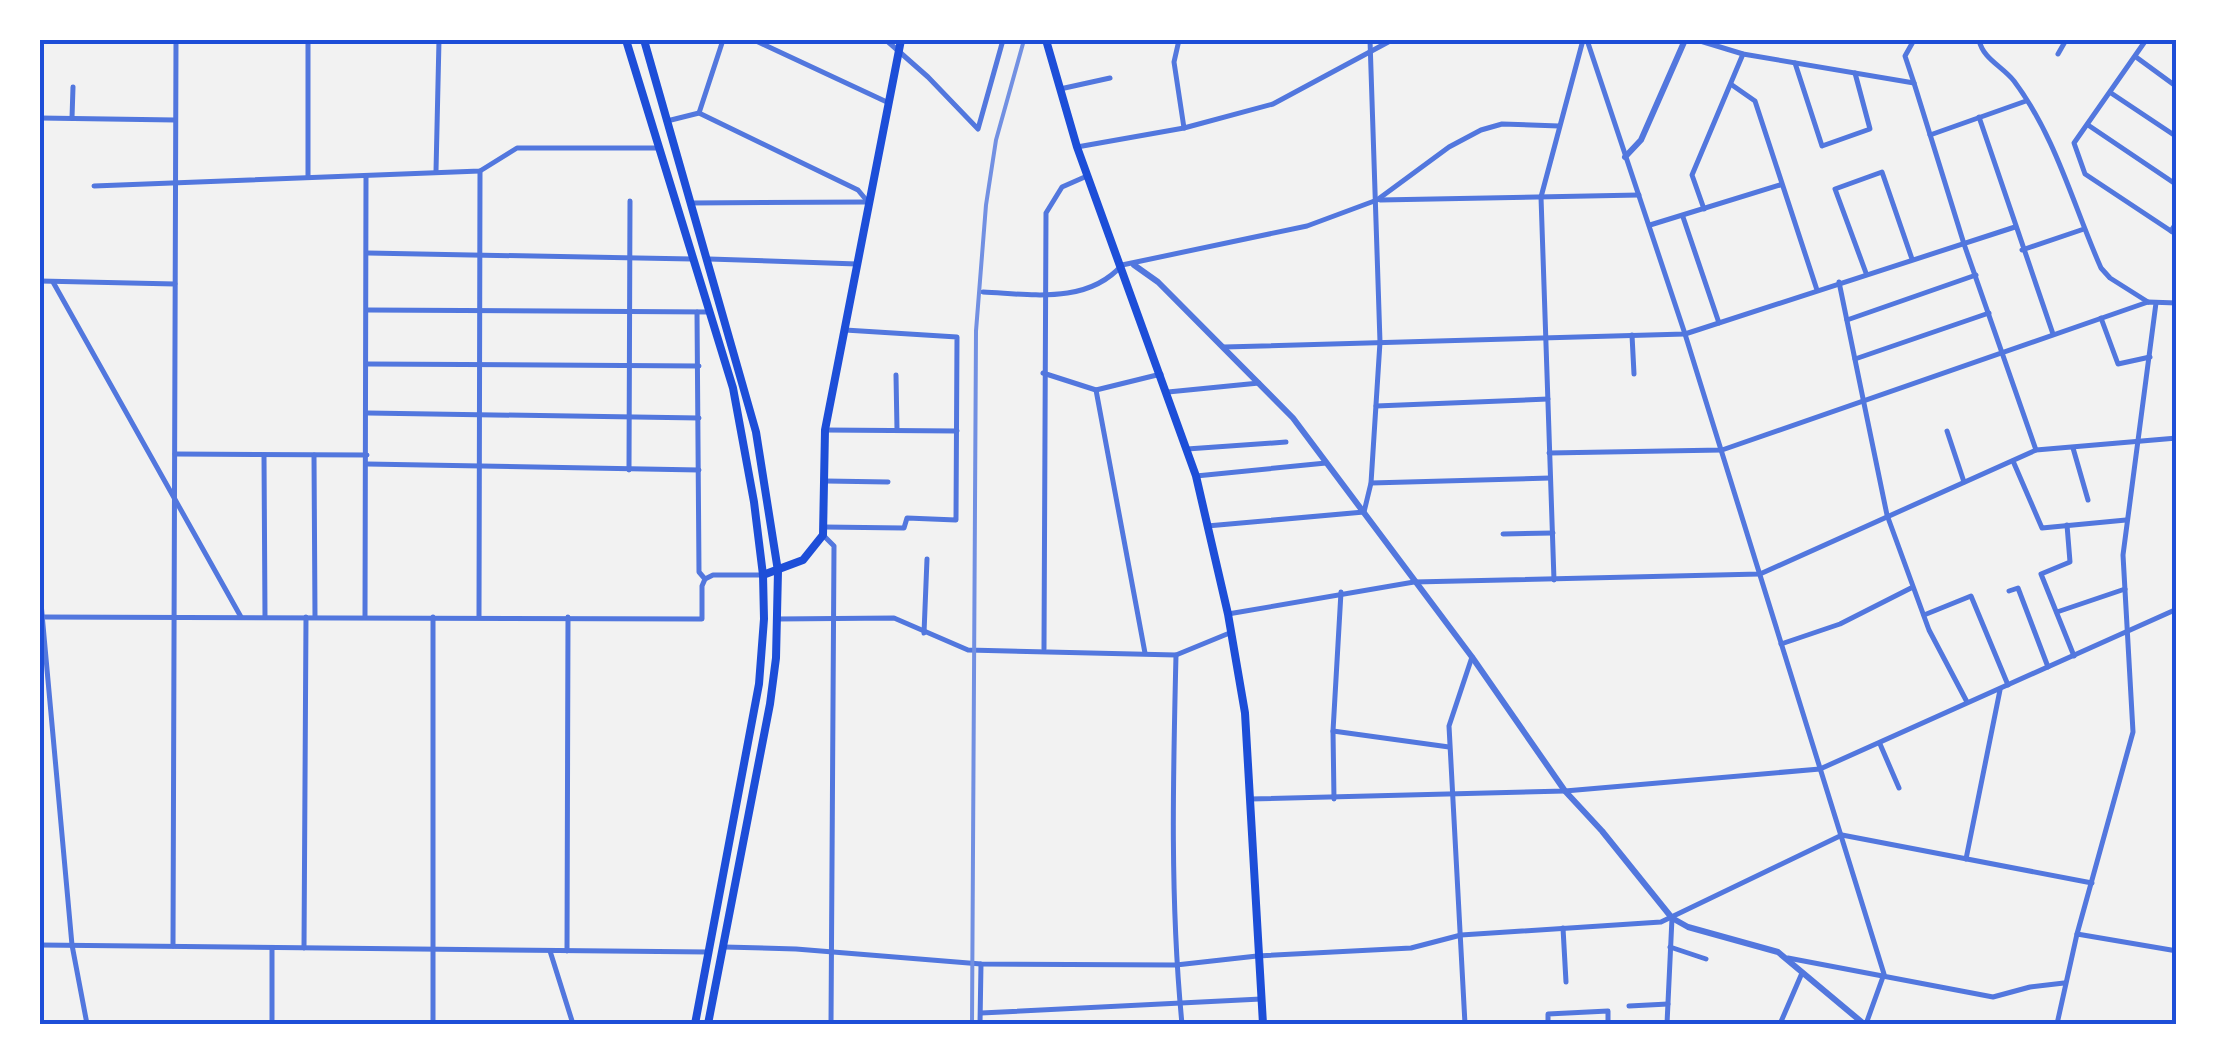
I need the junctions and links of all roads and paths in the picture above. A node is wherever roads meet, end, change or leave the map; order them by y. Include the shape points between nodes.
1 (176, 40) edge
2 (308, 40) edge
3 (439, 40) edge
4 (626, 40) edge
5 (644, 40) edge
6 (723, 40) edge
7 (754, 40) edge
8 (886, 40) edge
9 (902, 40) edge
10 (1003, 40) edge
11 (1046, 40) edge
12 (1179, 40) edge
13 (1370, 40) edge
14 (1392, 40) edge
15 (1585, 40) edge
16 (1685, 40) edge
17 (1697, 40) edge
18 (1914, 40) edge
19 (1979, 40) edge
20 (2066, 40) edge
21 (2146, 40) edge
22 (900, 51) junction
23 (1370, 54) junction
24 (1744, 54) junction
25 (2058, 54) dead end
26 (2136, 57) junction
27 (1795, 63) junction
28 (1855, 72) junction
29 (1110, 78) dead end
30 (1914, 83) junction
31 (1732, 85) junction
32 (73, 87) dead end
33 (2177, 87) edge
34 (1060, 89) junction
35 (2111, 92) junction
36 (2026, 102) junction
37 (889, 103) junction
38 (699, 114) junction
39 (40, 118) edge
40 (72, 118) junction
41 (1979, 118) junction
42 (175, 120) junction
43 (667, 121) junction
44 (1558, 126) junction
45 (2088, 126) junction
46 (1184, 128) junction
47 (1929, 135) junction
48 (2177, 137) edge
49 (1077, 147) junction
50 (661, 148) junction
51 (1625, 157) junction
52 (436, 171) junction
53 (480, 171) junction
54 (366, 176) junction
55 (1087, 176) junction
56 (308, 178) junction
57 (175, 183) junction
58 (2177, 184) edge
59 (1780, 185) junction
60 (94, 186) dead end
61 (1639, 194) junction
62 (1541, 197) junction
63 (1377, 200) junction
64 (630, 202) dead end
65 (868, 202) junction
66 (690, 203) junction
67 (1704, 209) junction
68 (1682, 216) junction
69 (2177, 222) edge
70 (1650, 225) junction
71 (2014, 227) junction
72 (2084, 229) junction
73 (2174, 233) edge
74 (1964, 244) junction
75 (2022, 250) junction
76 (367, 253) junction
77 (480, 255) junction
78 (631, 257) junction
79 (695, 259) junction
80 (709, 259) junction
81 (1912, 259) junction
82 (857, 264) junction
83 (1134, 265) junction
84 (1122, 266) junction
85 (1866, 273) junction
86 (1976, 275) junction
87 (40, 282) edge
88 (52, 282) junction
89 (1840, 282) junction
90 (175, 284) junction
91 (1817, 290) junction
92 (983, 292) dead end
93 (1044, 294) junction
94 (2148, 302) junction
95 (2156, 302) junction
96 (2177, 303) edge
97 (368, 310) junction
98 (480, 311) junction
99 (631, 311) junction
100 (697, 312) junction
101 (711, 312) junction
102 (1990, 313) junction
103 (2101, 318) junction
104 (1847, 320) junction
105 (1719, 323) junction
106 (845, 330) junction
107 (1632, 334) junction
108 (1686, 334) junction
109 (2053, 334) junction
110 (1546, 336) junction
111 (1380, 342) junction
112 (1224, 347) junction
113 (2003, 352) junction
114 (2150, 357) junction
115 (1855, 359) junction
116 (479, 362) junction
117 (368, 364) junction
118 (630, 365) junction
119 (698, 366) junction
120 (1044, 372) junction
121 (1161, 374) junction
122 (1634, 374) dead end
123 (896, 375) dead end
124 (1260, 383) junction
125 (1096, 390) junction
126 (1168, 392) junction
127 (1548, 399) junction
128 (1864, 400) junction
129 (1376, 406) junction
130 (368, 412) junction
131 (479, 416) junction
132 (630, 417) junction
133 (699, 418) junction
134 (825, 430) junction
135 (897, 430) junction
136 (958, 430) junction
137 (1947, 431) dead end
138 (2177, 438) edge
139 (1286, 442) dead end
140 (2138, 442) junction
141 (1186, 448) junction
142 (2072, 448) junction
143 (1722, 450) junction
144 (2036, 450) junction
145 (1550, 453) junction
146 (175, 454) junction
147 (264, 454) junction
148 (314, 455) junction
149 (367, 455) junction
150 (2013, 461) junction
151 (1326, 463) junction
152 (367, 464) junction
153 (479, 467) junction
154 (629, 470) junction
155 (699, 470) junction
156 (1196, 476) junction
157 (1550, 478) junction
158 (825, 481) junction
159 (888, 482) dead end
160 (1964, 482) junction
161 (1371, 483) junction
162 (174, 500) junction
163 (2088, 500) dead end
164 (1364, 512) junction
165 (1888, 515) junction
166 (2127, 520) junction
167 (2067, 525) junction
168 (1206, 526) junction
169 (824, 531) junction
170 (1553, 533) junction
171 (1503, 534) dead end
172 (927, 559) dead end
173 (778, 571) junction
174 (1760, 574) junction
175 (763, 575) junction
176 (705, 578) junction
177 (1554, 580) junction
178 (1414, 582) junction
179 (1912, 588) junction
180 (2125, 589) junction
181 (2009, 591) dead end
182 (40, 592) edge
183 (1341, 592) junction
184 (2177, 609) edge
185 (2056, 612) junction
186 (1228, 614) junction
187 (568, 616) junction
188 (1922, 616) junction
189 (42, 617) edge
190 (174, 617) junction
191 (240, 617) junction
192 (265, 617) junction
193 (306, 617) junction
194 (315, 617) junction
195 (366, 617) junction
196 (433, 617) junction
197 (479, 618) junction
198 (834, 618) junction
199 (777, 619) junction
200 (1232, 632) junction
201 (2126, 632) junction
202 (924, 633) junction
203 (1782, 644) junction
204 (1044, 650) junction
205 (1145, 653) junction
206 (1176, 655) junction
207 (2074, 656) junction
208 (1472, 657) junction
209 (2048, 667) junction
210 (2004, 687) junction
211 (1968, 703) junction
212 (1333, 730) junction
213 (1880, 744) junction
214 (1450, 747) junction
215 (1820, 769) junction
216 (1899, 788) dead end
217 (1565, 791) junction
218 (1452, 792) junction
219 (1250, 798) junction
220 (1334, 798) junction
221 (1842, 836) junction
222 (1966, 859) junction
223 (2092, 882) junction
224 (1672, 918) junction
225 (1563, 928) junction
226 (1460, 934) junction
227 (2077, 934) junction
228 (40, 945) edge
229 (72, 945) junction
230 (172, 946) junction
231 (724, 947) junction
232 (1670, 947) junction
233 (272, 948) junction
234 (304, 948) junction
235 (434, 949) junction
236 (550, 950) junction
237 (567, 951) junction
238 (2177, 951) edge
239 (708, 952) junction
240 (832, 953) junction
241 (1258, 956) junction
242 (1788, 958) junction
243 (1706, 960) dead end
244 (982, 964) junction
245 (1176, 965) junction
246 (1804, 970) junction
247 (1884, 974) junction
248 (1566, 982) dead end
249 (2064, 983) junction
250 (1260, 998) junction
251 (1180, 1004) junction
252 (1668, 1004) junction
253 (1629, 1006) dead end
254 (980, 1013) junction
255 (87, 1024) edge
256 (272, 1024) edge
257 (433, 1024) edge
258 (573, 1024) edge
259 (694, 1024) edge
260 (708, 1024) edge
261 (830, 1024) edge
262 (980, 1024) edge
263 (1182, 1024) edge
264 (1262, 1024) edge
265 (1465, 1024) edge
266 (1548, 1024) edge
267 (1608, 1024) edge
268 (1666, 1024) edge
269 (1780, 1024) edge
270 (1865, 1024) edge
271 (2057, 1024) edge

1 - 42 street
2 - 56 street
3 - 52 street
4 - 50 main road
5 - 43 main road
6 - 38 street
7 - 37 street
8 - 22 street
9 - 22 main road
10 - 22 street via 978,129
11 - 34 main road
12 - 46 street via 1174,62
13 - 23 street
14 - 23 street
15 - 44 street
15 - 51 street
16 - 51 street via 1641,140
17 - 24 street
18 - 30 street via 1905,56
19 - 36 street
20 - 25 street
21 - 26 street
22 - 37 main road
23 - 46 street via 1272,104
23 - 63 street
24 - 27 street
24 - 31 street
26 - 33 street
26 - 35 street
27 - 28 street
27 - 28 street via 1822,146 1870,129
28 - 30 street
29 - 34 street
30 - 47 street
31 - 59 street via 1755,102
31 - 67 street via 1692,175
32 - 40 street
34 - 49 main road
35 - 45 street
35 - 48 street
36 - 41 street
36 - 72 street via 2064,169
37 - 65 main road
38 - 43 street
38 - 65 street via 858,190
39 - 40 street
40 - 42 street
41 - 47 street
41 - 71 street
42 - 57 street
43 - 66 main road
44 - 62 street
44 - 63 street via 1480,130
45 - 58 street
45 - 73 street via 2074,143 2084,174
46 - 49 street
47 - 74 street
49 - 55 main road
50 - 53 street via 517,148
50 - 79 main road
51 - 61 street
52 - 53 street
52 - 54 street
53 - 77 street
54 - 56 street
54 - 76 street
55 - 84 main road
55 - 93 street via 1062,187 1046,212
56 - 57 street
57 - 60 street
57 - 90 street
59 - 67 street
59 - 91 street
61 - 62 street
61 - 70 street
62 - 63 street
62 - 110 street
63 - 83 street via 1308,226
63 - 111 street
64 - 78 street
65 - 66 street
65 - 82 main road
66 - 80 main road
67 - 68 street
68 - 70 street
68 - 105 street
69 - 73 street
70 - 108 street
71 - 74 street
71 - 75 street
72 - 75 street
72 - 94 street via 2101,268
74 - 81 street
74 - 86 street
75 - 109 street
76 - 77 street
76 - 97 street
77 - 78 street
77 - 98 street
78 - 79 street
78 - 99 street
79 - 101 main road
80 - 82 street
80 - 173 main road via 756,432
81 - 85 street
81 - 85 street via 1882,172 1834,189
82 - 106 main road
83 - 84 street
83 - 112 street
84 - 93 street via 1077,294
84 - 121 main road
85 - 89 street
86 - 102 street
86 - 104 street
87 - 88 street
88 - 90 street
88 - 162 street
89 - 91 street
89 - 104 street
90 - 146 street
91 - 105 street
92 - 93 street
93 - 120 street
94 - 95 street
94 - 103 street
95 - 96 street
95 - 114 street
97 - 98 street
97 - 117 street
98 - 99 street
98 - 116 street
99 - 100 street
99 - 118 street
100 - 101 street
100 - 119 street
101 - 175 main road via 744,441
102 - 113 street
102 - 115 street
103 - 109 street
103 - 114 street via 2118,364
104 - 115 street
105 - 108 street
106 - 134 main road
106 - 136 street via 956,336
107 - 108 street
107 - 110 street
107 - 122 street
108 - 143 street
109 - 113 street
110 - 111 street
110 - 127 street
111 - 112 street
111 - 129 street
112 - 124 street
113 - 128 street
113 - 144 street
114 - 140 street
115 - 128 street
116 - 117 street
116 - 118 street
116 - 131 street
117 - 130 street
118 - 119 street
118 - 132 street
119 - 133 street
120 - 125 street
120 - 204 street
121 - 125 street
121 - 126 main road
123 - 135 street
124 - 126 street
124 - 151 street
125 - 205 street
126 - 141 main road
127 - 129 street
127 - 145 street
128 - 143 street
128 - 165 street
129 - 161 street
130 - 131 street
130 - 149 street
131 - 132 street
131 - 153 street
132 - 133 street
132 - 154 street
133 - 155 street
134 - 135 street
134 - 158 main road
135 - 136 street
136 - 169 street via 956,520 907,518 904,528
137 - 160 street
138 - 140 street
139 - 141 street
140 - 142 street
140 - 166 street
141 - 156 main road
142 - 144 street
142 - 163 street
143 - 145 street
143 - 174 street
144 - 150 street
145 - 157 street
146 - 147 street
146 - 162 street
147 - 148 street
147 - 192 street
148 - 149 street
148 - 194 street
149 - 152 street
150 - 160 street
150 - 167 street via 2042,528
151 - 156 street
151 - 164 street
152 - 153 street
152 - 195 street
153 - 154 street
153 - 197 street
154 - 155 street
155 - 176 street via 699,572
156 - 168 main road
157 - 161 street
157 - 170 street
158 - 159 street
158 - 169 main road
160 - 165 street
161 - 164 street
162 - 190 street
162 - 191 street
164 - 168 street
164 - 178 street
165 - 174 street
165 - 179 street
166 - 167 street
166 - 180 street
167 - 185 street via 2070,562 2042,574
168 - 186 main road
169 - 173 main road via 803,560
169 - 198 street via 834,546
170 - 171 street
170 - 177 street
172 - 202 street
173 - 175 main road
173 - 199 main road
174 - 177 street
174 - 203 street
175 - 176 street
175 - 239 main road via 758,684
176 - 187 street via 702,619
177 - 178 street
178 - 183 street
178 - 208 street
179 - 188 street
179 - 203 street
180 - 185 street
180 - 201 street
181 - 209 street via 2018,588
182 - 189 street
183 - 186 street
183 - 212 street
184 - 201 street
185 - 207 street
186 - 200 main road
187 - 197 street
187 - 237 street
188 - 210 street via 1971,596
188 - 211 street
189 - 190 street
189 - 229 street
190 - 191 street
190 - 230 street
191 - 192 street
192 - 193 street
193 - 194 street
193 - 234 street
194 - 195 street
195 - 196 street
196 - 197 street
196 - 235 street
198 - 199 street
198 - 202 street via 894,618
198 - 240 street
199 - 231 main road via 770,704
200 - 206 street
200 - 219 main road
201 - 207 street
201 - 223 street via 2133,732
202 - 204 street via 958,648
203 - 215 street
204 - 205 street
205 - 206 street
206 - 245 street
207 - 209 street
208 - 214 street via 1449,726
208 - 217 street
209 - 210 street
210 - 211 street
210 - 222 street
211 - 213 street
212 - 214 street
212 - 220 street
213 - 215 street
213 - 216 street
214 - 218 street
215 - 217 street
215 - 221 street
217 - 218 street
217 - 224 street
218 - 220 street
218 - 226 street
219 - 220 street
219 - 241 main road
221 - 222 street
221 - 224 street
221 - 247 street
222 - 223 street
223 - 227 street
224 - 225 street
224 - 232 street
224 - 242 street
225 - 226 street
225 - 248 street
226 - 241 street via 1411,948
226 - 265 street
227 - 238 street
227 - 249 street
228 - 229 street
229 - 230 street
229 - 255 street
230 - 233 street
231 - 240 street
231 - 260 main road
232 - 243 street
232 - 252 street
233 - 234 street
233 - 256 street
234 - 235 street
235 - 236 street
235 - 257 street
236 - 237 street
236 - 258 street
237 - 239 street
239 - 259 main road
240 - 244 street
240 - 261 street
241 - 245 street
241 - 250 main road
242 - 246 street
242 - 247 street
244 - 245 street
244 - 254 street
245 - 251 street
246 - 269 street
246 - 270 street
247 - 249 street via 1993,997
247 - 270 street
249 - 271 street
250 - 251 street
250 - 264 main road
251 - 254 street
251 - 263 street
252 - 253 street
252 - 268 street
254 - 262 street
266 - 267 street via 1548,1014 1608,1011

